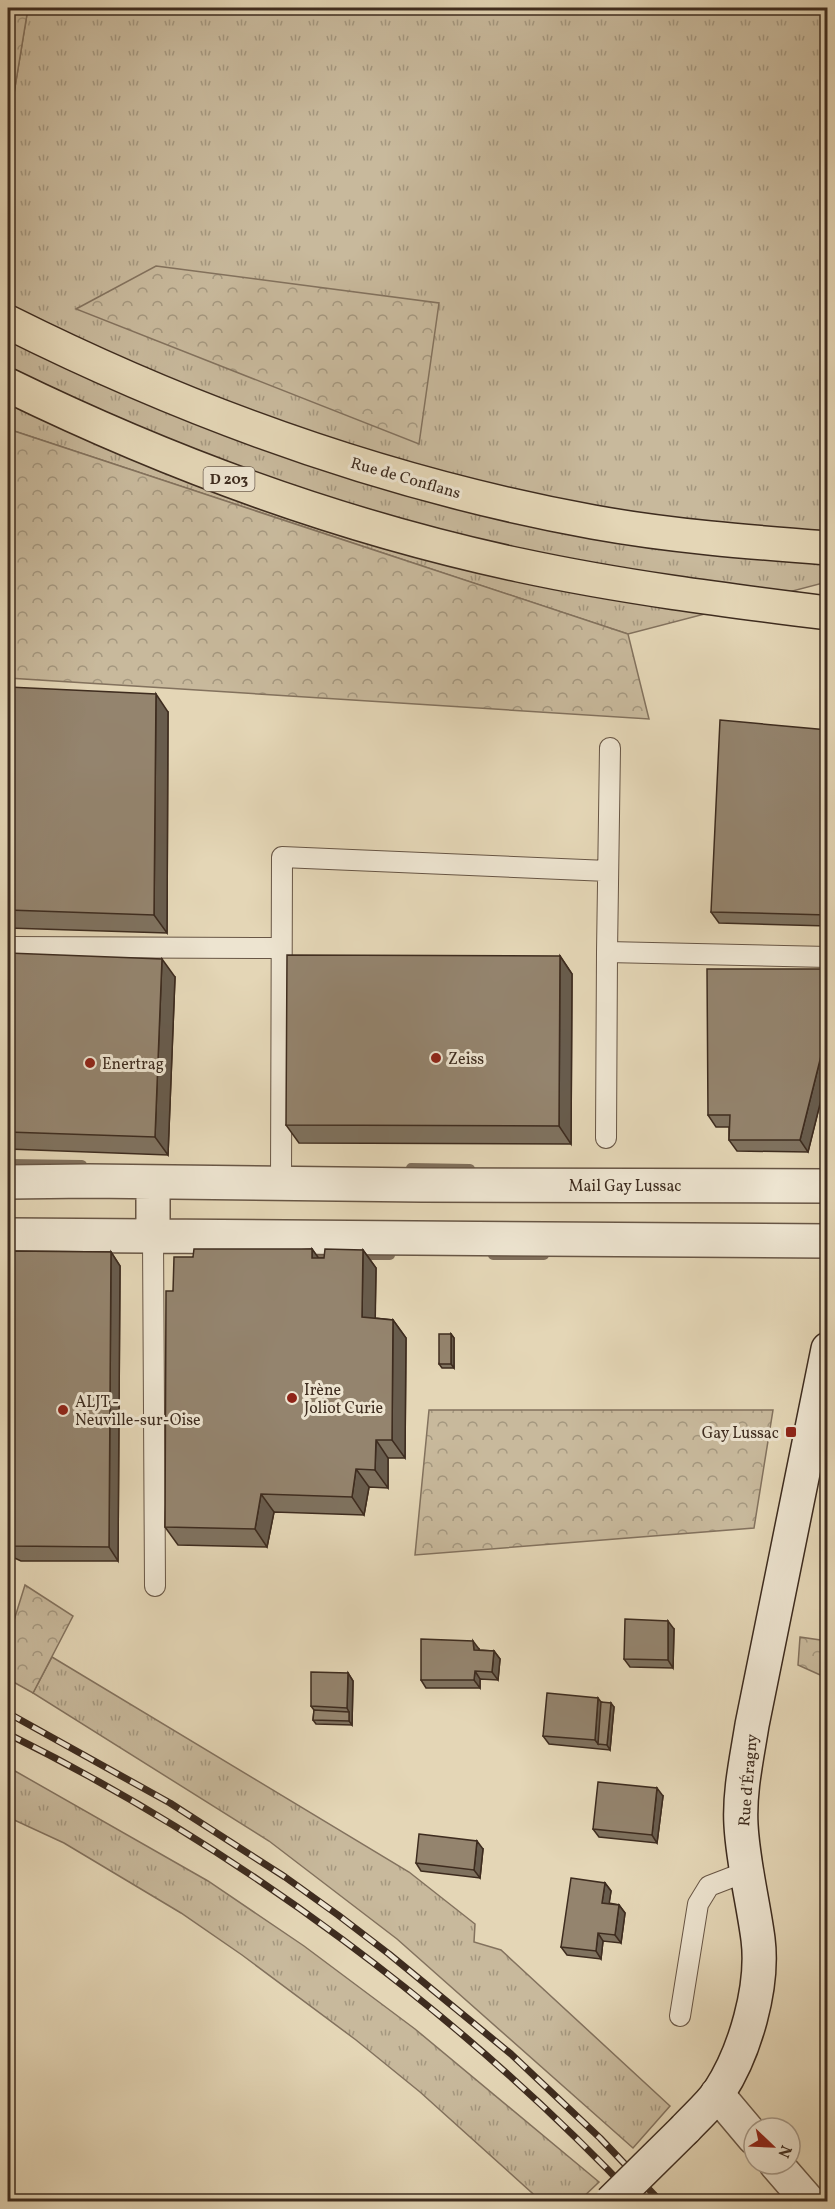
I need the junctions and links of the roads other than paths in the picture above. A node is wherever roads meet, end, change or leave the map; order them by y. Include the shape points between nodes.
1 (8, 322) edge
2 (8, 384) edge
3 (828, 548) edge
4 (828, 613) edge
5 (610, 748) dead end
6 (608, 871) junction
7 (8, 947) edge
8 (281, 948) junction
9 (607, 952) junction
10 (828, 957) edge
11 (606, 1138) dead end
12 (8, 1182) edge
13 (153, 1182) junction
14 (281, 1183) junction
15 (422, 1185) junction
16 (828, 1186) edge
17 (8, 1235) edge
18 (153, 1237) junction
19 (424, 1238) junction
20 (828, 1241) edge
21 (828, 1349) edge
22 (155, 1586) dead end
23 (748, 1871) junction
24 (680, 2016) dead end
25 (717, 2094) junction
26 (742, 2124) edge
27 (786, 2176) edge
28 (612, 2202) edge
29 (809, 2202) edge

1 - 3 main road, Rue de Conflans via 87,360 223,416 345,459 459,493 635,529
2 - 4 main road, D 203 via 195,468 394,534 606,582
5 - 6 lane
6 - 8 lane via 282,857
6 - 9 lane
7 - 8 lane
8 - 14 lane
9 - 10 lane
9 - 11 lane
12 - 13 street, Mail Gay Lussac
13 - 14 street, Mail Gay Lussac
13 - 18 street
14 - 15 street, Mail Gay Lussac
15 - 16 street, Mail Gay Lussac
15 - 19 street
17 - 18 street
18 - 19 street
18 - 22 lane
19 - 20 street
21 - 23 street, Rue d'Éragny via 752,1725 741,1825
23 - 24 lane via 708,1886 698,1904
23 - 25 street, Rue d'Éragny via 759,1942 756,1990 742,2041
25 - 26 street
25 - 28 street, Rue d'Éragny, bridge
27 - 29 street

